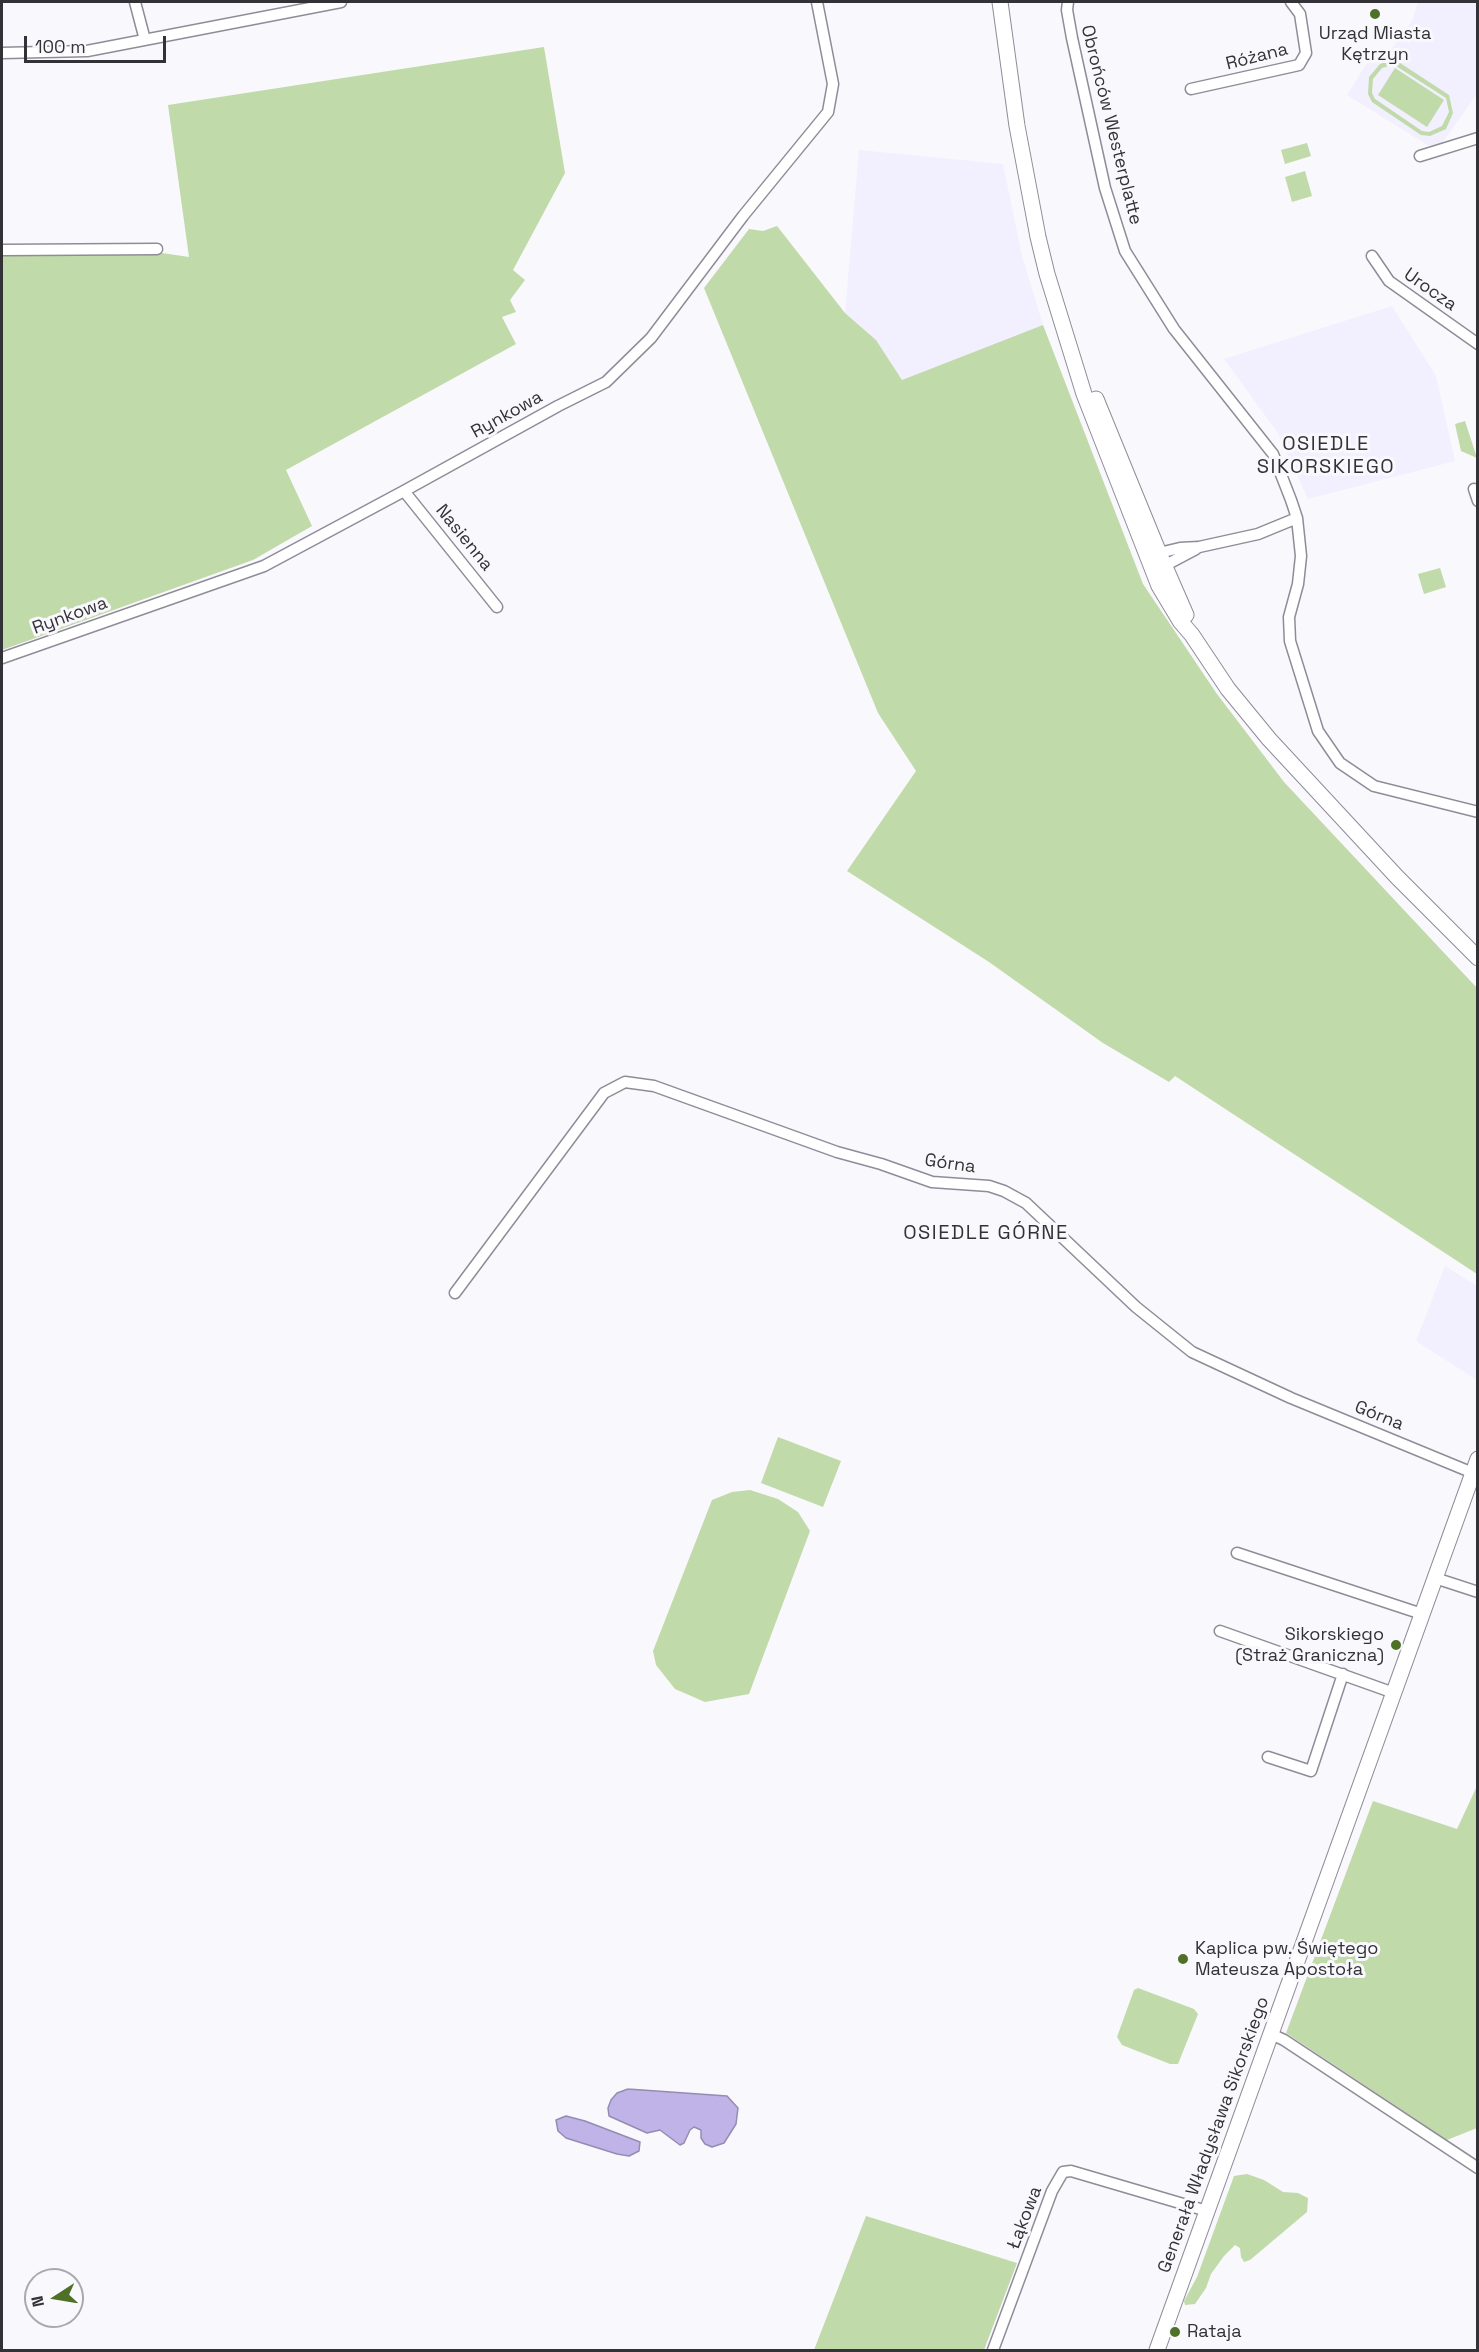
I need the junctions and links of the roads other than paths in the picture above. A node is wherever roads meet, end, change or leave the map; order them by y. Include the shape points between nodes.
1 (135, 2) edge
2 (341, 2) edge
3 (817, 2) edge
4 (1000, 2) edge
5 (1068, 2) edge
6 (1291, 2) edge
7 (145, 40) junction
8 (2, 52) edge
9 (1191, 89) dead end
10 (1478, 138) edge
11 (1420, 156) dead end
12 (2, 249) edge
13 (157, 249) dead end
14 (1372, 256) dead end
15 (1475, 338) edge
16 (1474, 489) dead end
17 (404, 491) junction
18 (1478, 501) edge
19 (1297, 518) junction
20 (1157, 561) junction
21 (497, 607) dead end
22 (2, 658) edge
23 (1478, 812) edge
24 (1478, 958) edge
25 (455, 1293) dead end
26 (1475, 1466) edge
27 (1237, 1553) dead end
28 (1435, 1578) junction
29 (1478, 1592) edge
30 (1422, 1614) junction
31 (1220, 1631) dead end
32 (1343, 1674) junction
33 (1394, 1693) junction
34 (1268, 1757) dead end
35 (1271, 2034) junction
36 (1478, 2168) edge
37 (1207, 2211) junction
38 (993, 2350) edge
39 (1157, 2350) edge

1 - 7 street
2 - 7 street
3 - 17 street, Rynkowa via 833,84 828,112 651,338 606,382
4 - 20 street via 1007,67 1038,237 1061,322 1084,394
5 - 19 street, Obrońców Westerplatte via 1072,38 1105,188 1125,251 1174,329 1273,454
6 - 9 street, Różana via 1300,14 1306,53 1299,65
7 - 8 street via 87,51
10 - 11 street
12 - 13 street
14 - 15 street, Urocza via 1389,281
16 - 18 street
17 - 21 street, Nasienna
17 - 22 street, Rynkowa via 264,566
19 - 20 street via 1258,534
19 - 23 street, Obrońców Westerplatte via 1300,570 1289,617 1290,641 1318,731 1340,763 1374,786
20 - 24 street via 1187,616 1192,635 1269,740
25 - 26 street, Górna via 604,1093 625,1082 654,1086 932,1182 989,1186 1004,1191 1026,1203 1136,1307 1192,1352 1291,1398
26 - 28 street, Generała Władysława Sikorskiego
27 - 30 street
28 - 29 street
28 - 30 street, Generała Władysława Sikorskiego
30 - 33 street, Generała Władysława Sikorskiego
31 - 32 street
32 - 33 street
32 - 34 street via 1311,1771
33 - 35 street, Generała Władysława Sikorskiego
35 - 36 street
35 - 37 street, Generała Władysława Sikorskiego
37 - 38 street, Łąkowa via 1071,2171 1063,2172 1052,2191
37 - 39 street, Generała Władysława Sikorskiego

